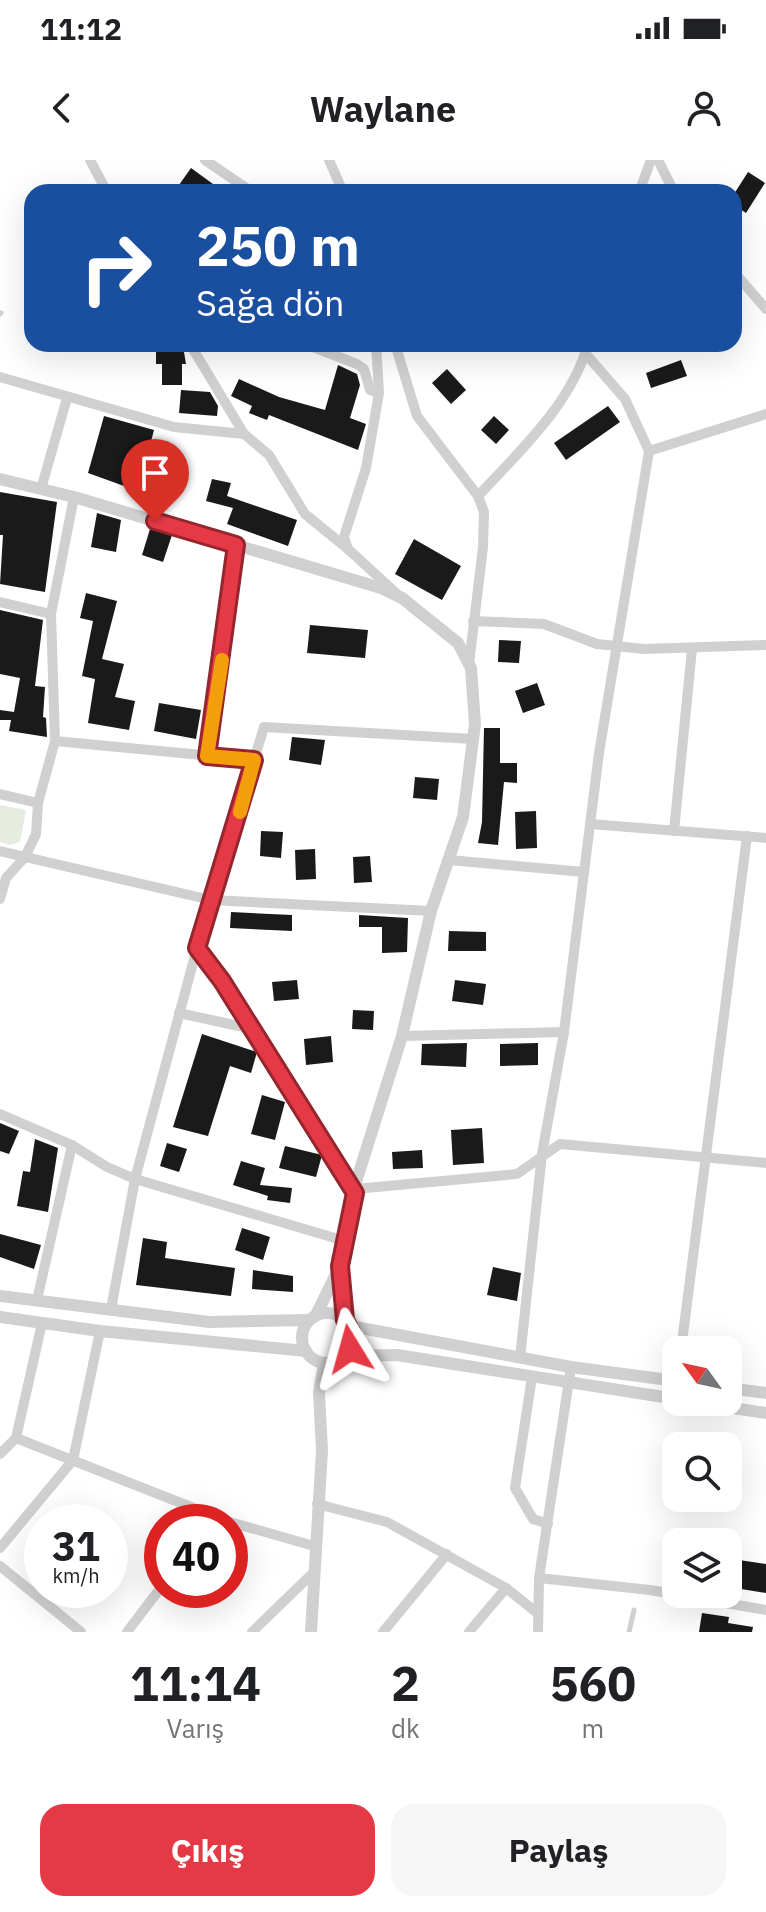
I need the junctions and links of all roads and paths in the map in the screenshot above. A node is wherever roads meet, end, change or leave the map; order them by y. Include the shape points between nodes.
1 (90, 160) edge
2 (205, 160) edge
3 (329, 160) edge
4 (651, 160) edge
5 (658, 160) edge
6 (103, 184) edge
7 (240, 184) edge
8 (340, 184) edge
9 (642, 184) edge
10 (670, 184) edge
11 (742, 281) edge
12 (766, 309) edge
13 (195, 352) edge
14 (326, 352) edge
15 (376, 352) edge
16 (397, 352) edge
17 (585, 352) edge
18 (589, 352) edge
19 (0, 377) edge
20 (379, 393) junction
21 (67, 398) junction
22 (766, 414) edge
23 (244, 434) junction
24 (649, 451) junction
25 (0, 479) edge
26 (41, 489) junction
27 (478, 496) junction
28 (74, 497) junction
29 (236, 545) junction
30 (348, 549) junction
31 (402, 598) junction
32 (0, 602) edge
33 (51, 614) junction
34 (473, 621) junction
35 (766, 645) edge
36 (618, 646) junction
37 (692, 649) junction
38 (469, 664) junction
39 (473, 739) junction
40 (55, 741) junction
41 (207, 756) junction
42 (254, 760) junction
43 (0, 794) edge
44 (38, 803) junction
45 (590, 824) junction
46 (674, 831) junction
47 (747, 836) junction
48 (766, 838) edge
49 (0, 851) edge
50 (25, 857) junction
51 (449, 860) junction
52 (584, 872) junction
53 (0, 899) edge
54 (211, 900) junction
55 (431, 911) junction
56 (197, 948) junction
57 (179, 1013) junction
58 (253, 1029) junction
59 (564, 1032) junction
60 (402, 1036) junction
61 (0, 1114) edge
62 (72, 1145) junction
63 (542, 1154) junction
64 (704, 1157) junction
65 (766, 1163) edge
66 (135, 1179) junction
67 (355, 1191) junction
68 (345, 1241) junction
69 (340, 1266) junction
70 (0, 1296) edge
71 (37, 1300) junction
72 (111, 1309) junction
73 (0, 1317) edge
74 (312, 1318) junction
75 (42, 1323) junction
76 (348, 1323) junction
77 (100, 1331) junction
78 (683, 1336) edge
79 (306, 1351) junction
80 (345, 1356) junction
81 (520, 1358) junction
82 (324, 1363) junction
83 (571, 1367) junction
84 (532, 1377) junction
85 (662, 1379) edge
86 (569, 1383) junction
87 (742, 1390) edge
88 (766, 1393) edge
89 (662, 1397) edge
90 (742, 1409) edge
91 (766, 1413) edge
92 (16, 1438) junction
93 (0, 1454) edge
94 (73, 1460) junction
95 (176, 1504) edge
96 (317, 1504) junction
97 (548, 1524) junction
98 (248, 1527) edge
99 (314, 1546) junction
100 (0, 1548) edge
101 (447, 1554) junction
102 (0, 1566) edge
103 (314, 1572) junction
104 (539, 1578) junction
105 (506, 1588) junction
106 (145, 1608) edge
107 (634, 1610) dead end
108 (766, 1610) edge
109 (536, 1612) junction
110 (81, 1632) edge
111 (127, 1632) edge
112 (252, 1632) edge
113 (311, 1632) edge
114 (383, 1632) edge
115 (469, 1632) edge
116 (538, 1632) edge
117 (629, 1632) edge

1 - 6 street
2 - 7 street
3 - 8 street
4 - 9 street
5 - 10 street
11 - 12 street
13 - 23 street
14 - 20 street via 364,369 370,390
15 - 20 street
16 - 27 street via 417,416
17 - 27 street via 563,396
18 - 24 street via 625,399
19 - 21 street
20 - 30 street via 366,468 344,537
21 - 23 street via 174,427
21 - 26 street
22 - 24 street
23 - 30 street via 269,455 305,514
24 - 36 street
25 - 26 street
26 - 28 street
27 - 34 street via 484,512 483,547
28 - 29 street
28 - 33 street
29 - 31 street
29 - 41 street
30 - 31 street
31 - 38 street via 458,643
32 - 33 street
33 - 40 street
34 - 36 street via 544,624 597,644
34 - 38 street
35 - 37 street
36 - 37 street
36 - 45 street
37 - 46 street
38 - 39 street
39 - 42 street via 264,727
39 - 51 street via 463,817
40 - 41 street
40 - 44 street
41 - 42 street
42 - 54 street
43 - 44 street
44 - 50 street via 36,834
45 - 46 street
45 - 52 street
46 - 47 street
47 - 48 street
47 - 64 street
49 - 50 street
50 - 53 street via 6,878
50 - 54 street
51 - 52 street
51 - 55 street
52 - 59 street
54 - 55 street
54 - 56 street
55 - 60 street
56 - 57 street
56 - 58 street
57 - 58 street
57 - 66 street
58 - 67 street
59 - 60 street
59 - 63 street
60 - 67 street
61 - 62 street
62 - 66 street
62 - 71 street
63 - 64 street via 560,1144
63 - 67 street via 517,1174
63 - 81 street
64 - 65 street
64 - 78 street
66 - 68 street
66 - 72 street
67 - 68 street
68 - 69 street
69 - 74 street
69 - 76 street
70 - 71 street
71 - 72 street
72 - 74 street via 209,1322
73 - 75 street
74 - 76 street via 331,1313
74 - 79 street via 302,1335
75 - 77 street
75 - 92 street
76 - 80 street via 352,1342
76 - 81 street
77 - 79 street
77 - 94 street
79 - 82 street
80 - 82 street
80 - 84 street via 397,1355
81 - 83 street
82 - 96 street
83 - 85 street
83 - 86 street
84 - 86 street
84 - 97 street via 515,1488 533,1519
86 - 89 street
86 - 97 street
87 - 88 street
90 - 91 street
92 - 93 street
92 - 94 street
94 - 95 street
94 - 100 street
96 - 99 street
96 - 101 street via 387,1522
97 - 104 street
98 - 99 street
99 - 103 street
101 - 105 street
101 - 114 street
102 - 110 street
103 - 112 street
103 - 113 street
104 - 108 street
104 - 109 street
105 - 109 street
105 - 115 street
106 - 111 street
107 - 117 lane
109 - 116 street

